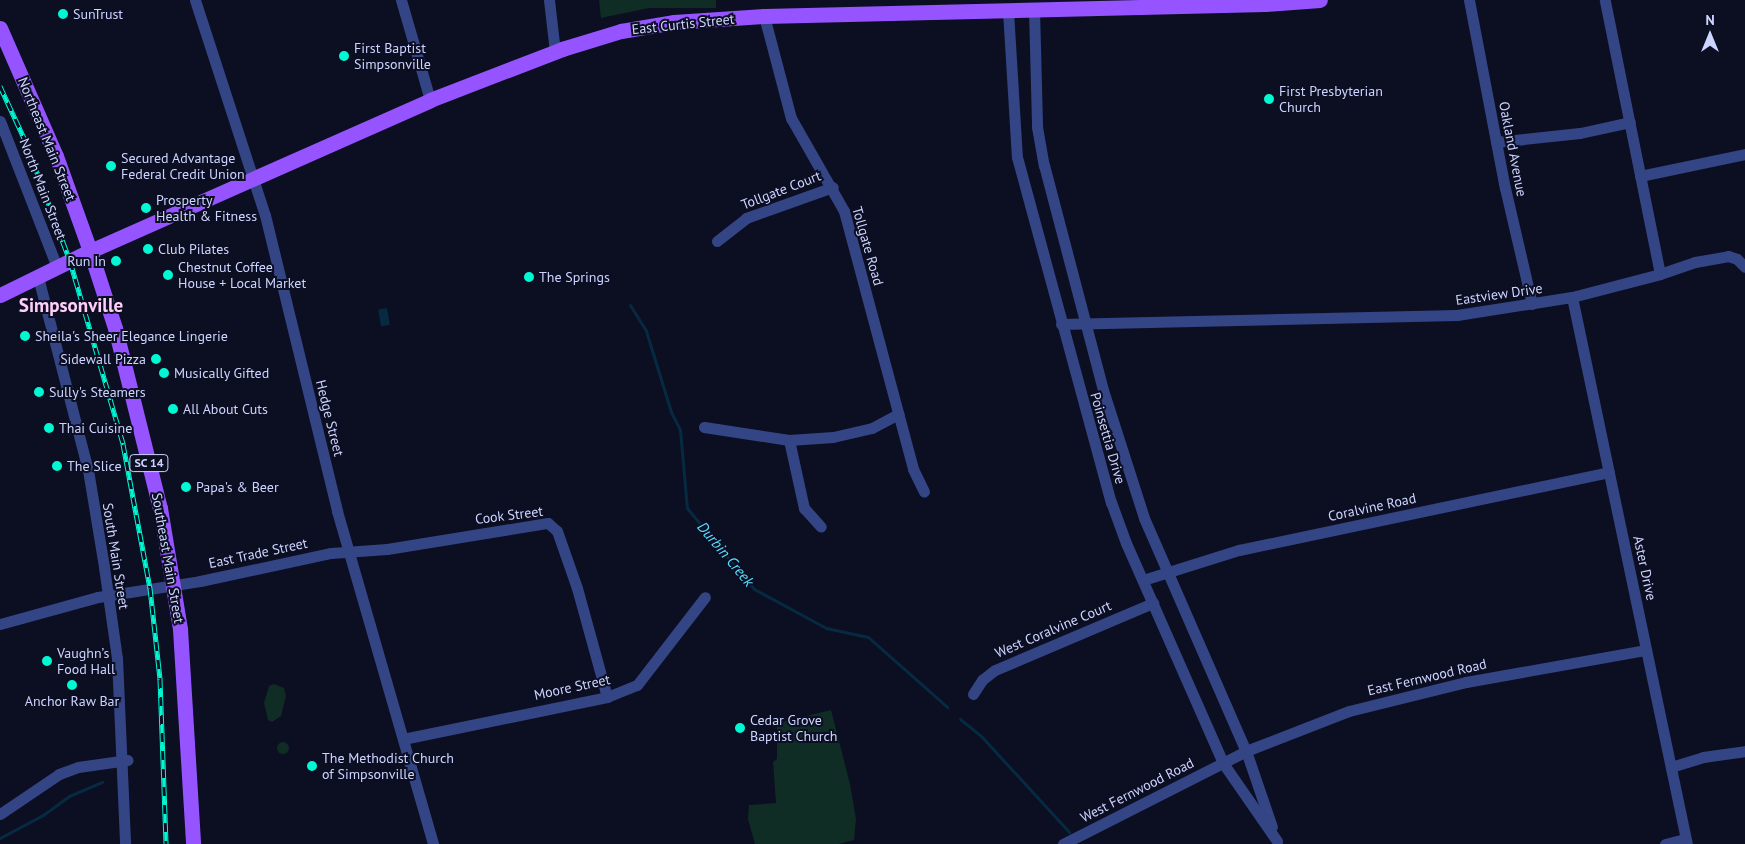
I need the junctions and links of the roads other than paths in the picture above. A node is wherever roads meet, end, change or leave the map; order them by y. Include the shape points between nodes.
1 (195, 0) edge
2 (401, 0) edge
3 (550, 0) edge
4 (1320, 0) edge
5 (1468, 0) edge
6 (1605, 0) edge
7 (980, 6) edge
8 (1034, 9) junction
9 (1008, 11) junction
10 (764, 16) junction
11 (0, 28) edge
12 (555, 52) junction
13 (430, 100) junction
14 (0, 121) edge
15 (1630, 122) junction
16 (1496, 142) junction
17 (1745, 154) edge
18 (1640, 176) junction
19 (254, 179) junction
20 (832, 187) junction
21 (717, 241) dead end
22 (90, 251) junction
23 (57, 267) junction
24 (1745, 267) edge
25 (1660, 274) junction
26 (38, 277) junction
27 (0, 295) edge
28 (1572, 297) junction
29 (1532, 304) junction
30 (1061, 324) junction
31 (1085, 324) junction
32 (898, 414) junction
33 (704, 427) dead end
34 (789, 440) junction
35 (1610, 472) junction
36 (924, 492) dead end
37 (821, 527) dead end
38 (348, 552) junction
39 (1166, 572) junction
40 (1143, 580) junction
41 (174, 585) junction
42 (107, 595) junction
43 (705, 597) dead end
44 (1153, 603) junction
45 (0, 624) edge
46 (1646, 650) junction
47 (973, 694) dead end
48 (607, 698) junction
49 (403, 739) junction
50 (1246, 751) junction
51 (1745, 751) edge
52 (127, 760) junction
53 (1223, 763) junction
54 (1671, 767) junction
55 (0, 814) edge
56 (1686, 842) edge
57 (1278, 843) edge
58 (125, 844) edge
59 (193, 844) edge
60 (433, 844) edge
61 (1063, 844) edge
62 (1664, 844) edge

1 - 19 street, Hedge Street
2 - 13 street
3 - 12 street
4 - 8 main road, East Curtis Street
5 - 16 street, Oakland Avenue
6 - 15 street
7 - 9 main road, East Curtis Street
7 - 10 main road, East Curtis Street
8 - 9 main road, East Curtis Street
8 - 31 street, Poinsettia Drive via 1039,136
9 - 30 street, Poinsettia Drive via 1017,157
10 - 12 main road, East Curtis Street via 650,25 605,34
10 - 20 street, Tollgate Road via 791,118
11 - 22 main road, Northeast Main Street / SC 14 via 56,156
12 - 13 main road, East Curtis Street
13 - 19 main road, East Curtis Street
14 - 23 street, North Main Street
15 - 16 street via 1580,133
15 - 18 street
16 - 29 street, Oakland Avenue
17 - 18 street
18 - 25 street
19 - 22 main road, East Curtis Street
19 - 38 street, Hedge Street
20 - 21 street, Tollgate Court via 746,218
20 - 32 street, Tollgate Road via 844,211
22 - 23 main road, East Curtis Street
22 - 41 main road, Southeast Main Street / SC 14 via 134,403
23 - 26 main road, East Curtis Street
24 - 25 street, Eastview Drive via 1728,256 1695,262
25 - 28 street, Eastview Drive
26 - 27 main road, East Curtis Street
26 - 42 street, South Main Street via 88,470
28 - 29 street, Eastview Drive
28 - 35 street, Aster Drive
29 - 31 street, Eastview Drive via 1418,318
30 - 31 street, Eastview Drive
30 - 40 street, Poinsettia Drive via 1111,502
31 - 39 street, Poinsettia Drive via 1121,451
32 - 34 street via 872,428 833,437
32 - 36 street, Tollgate Road via 912,469
33 - 34 street
34 - 37 street via 804,508
35 - 39 street, Coralvine Road via 1239,550
35 - 46 street, Aster Drive
38 - 41 street, East Trade Street
38 - 48 street, Cook Street via 552,524 577,588
38 - 49 street, Hedge Street
39 - 40 street, Coralvine Road
39 - 50 street, Poinsettia Drive
40 - 44 street, Poinsettia Drive
41 - 42 street, East Trade Street
41 - 59 main road, Southeast Main Street / SC 14 via 185,679
42 - 45 street, East Trade Street
42 - 52 street, South Main Street
43 - 48 street, Moore Street via 637,685
44 - 47 street, West Coralvine Court via 995,670 982,680
44 - 53 street, Poinsettia Drive
46 - 50 street, East Fernwood Road via 1466,682 1371,705
46 - 54 street, Aster Drive
48 - 49 street, Moore Street
49 - 60 street, Hedge Street
50 - 53 street, East Fernwood Road
50 - 57 street, Poinsettia Drive
51 - 54 street via 1703,757
52 - 55 street via 78,767 59,774
52 - 58 street, South Main Street
53 - 57 street, Poinsettia Drive
53 - 61 street, West Fernwood Road
54 - 56 street, Aster Drive
56 - 62 street

